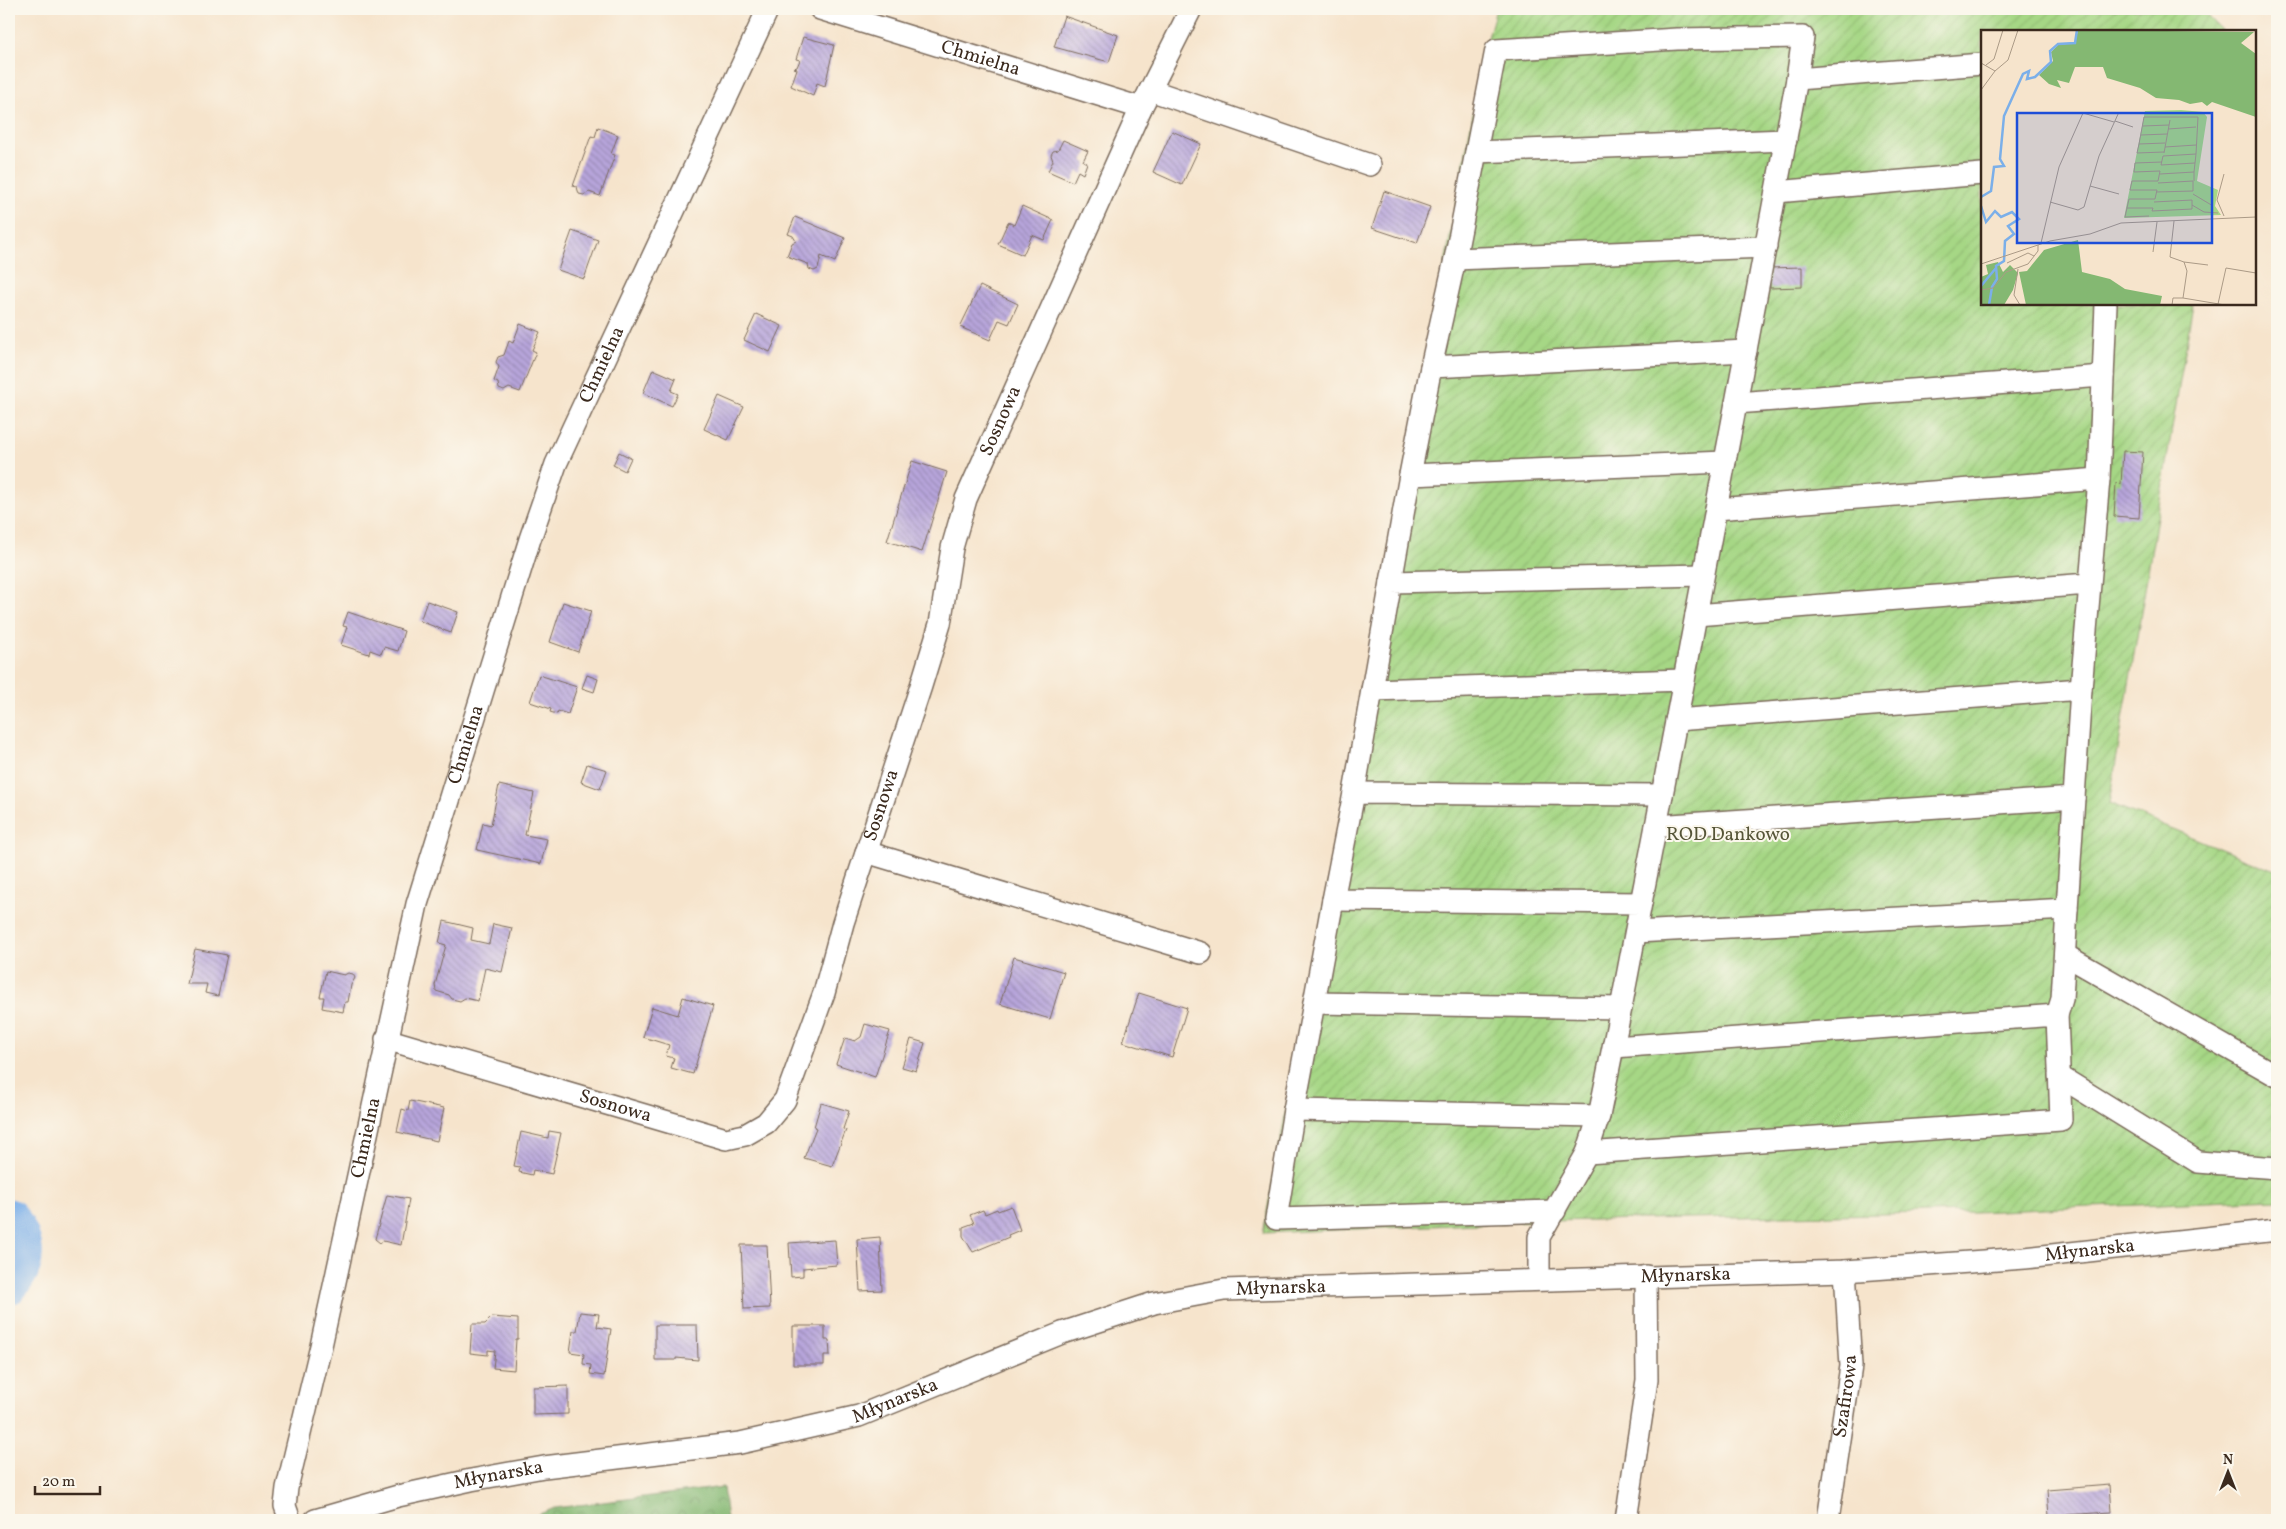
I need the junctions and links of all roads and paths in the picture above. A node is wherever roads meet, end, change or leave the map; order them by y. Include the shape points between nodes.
1 (768, 9) edge
2 (820, 9) edge
3 (1191, 9) edge
4 (1981, 64) edge
5 (1798, 79) junction
6 (1145, 99) junction
7 (1786, 140) junction
8 (1476, 152) junction
9 (1370, 165) dead end
10 (1981, 174) edge
11 (1776, 192) junction
12 (1766, 247) junction
13 (1455, 259) junction
14 (2106, 305) edge
15 (1746, 351) junction
16 (1431, 367) junction
17 (2103, 376) junction
18 (1736, 403) junction
19 (1725, 462) junction
20 (1410, 475) junction
21 (2099, 479) junction
22 (1716, 509) junction
23 (1704, 576) junction
24 (1391, 582) junction
25 (2088, 584) junction
26 (1696, 615) junction
27 (1684, 680) junction
28 (2081, 689) junction
29 (1372, 690) junction
30 (1676, 720) junction
31 (1354, 792) junction
32 (1662, 795) junction
33 (2074, 798) junction
34 (1656, 826) junction
35 (866, 852) junction
36 (1333, 900) junction
37 (1641, 903) junction
38 (2067, 909) junction
39 (1636, 932) junction
40 (1202, 953) dead end
41 (2065, 955) junction
42 (1314, 1003) junction
43 (1621, 1008) junction
44 (2057, 1015) junction
45 (386, 1039) junction
46 (1614, 1046) junction
47 (2059, 1076) junction
48 (2277, 1076) edge
49 (1294, 1110) junction
50 (1598, 1116) junction
51 (1588, 1154) junction
52 (2277, 1168) edge
53 (1555, 1211) junction
54 (2277, 1230) edge
55 (1845, 1271) junction
56 (1646, 1276) junction
57 (1539, 1279) junction
58 (290, 1520) edge
59 (315, 1520) edge
60 (1626, 1520) edge
61 (1828, 1520) edge

1 - 45 street, Chmielna via 556,464 428,866
2 - 6 street, Chmielna
3 - 6 street, Sosnowa
4 - 5 street
5 - 7 street
5 - 8 street via 1803,37 1677,39 1496,50
6 - 9 street, Chmielna
6 - 35 street, Sosnowa via 966,499 952,548 940,624
7 - 8 street
7 - 11 street
8 - 13 street
10 - 11 street
11 - 12 street
12 - 13 street
12 - 15 street
13 - 16 street
14 - 17 street
15 - 16 street
15 - 18 street
16 - 20 street
17 - 18 street
17 - 21 street
18 - 19 street
19 - 20 street
19 - 22 street
20 - 24 street
21 - 22 street
21 - 25 street
22 - 23 street
23 - 24 street
23 - 26 street
24 - 29 street
25 - 26 street
25 - 28 street
26 - 27 street
27 - 29 street
27 - 30 street
28 - 30 street
28 - 33 street
29 - 31 street
30 - 32 street
31 - 32 street
31 - 36 street
32 - 34 street
33 - 34 street
33 - 38 street
34 - 37 street
35 - 40 street, Sosnowa
35 - 45 street, Sosnowa via 824,994 785,1100 766,1123 745,1135 726,1139 694,1131
36 - 37 street
36 - 42 street
37 - 39 street
38 - 39 street
38 - 41 street
39 - 43 street
41 - 44 street via 2062,999
41 - 48 street
42 - 43 street
42 - 49 street
43 - 46 street
44 - 46 street
44 - 47 street
45 - 58 street, Chmielna via 321,1346 287,1488 286,1506
46 - 50 street
47 - 51 street via 2060,1120
47 - 52 street via 2198,1162
49 - 50 street
49 - 53 street via 1276,1219
50 - 51 street
51 - 53 street
53 - 57 street via 1538,1237
54 - 55 street, Młynarska via 2024,1258
55 - 56 street, Młynarska
55 - 61 street, Szafirowa via 1851,1366
56 - 57 street, Młynarska
56 - 60 street via 1647,1380
57 - 59 street, Młynarska via 1224,1290 1163,1301 1062,1333 859,1416 740,1443 544,1467 471,1480 398,1496

